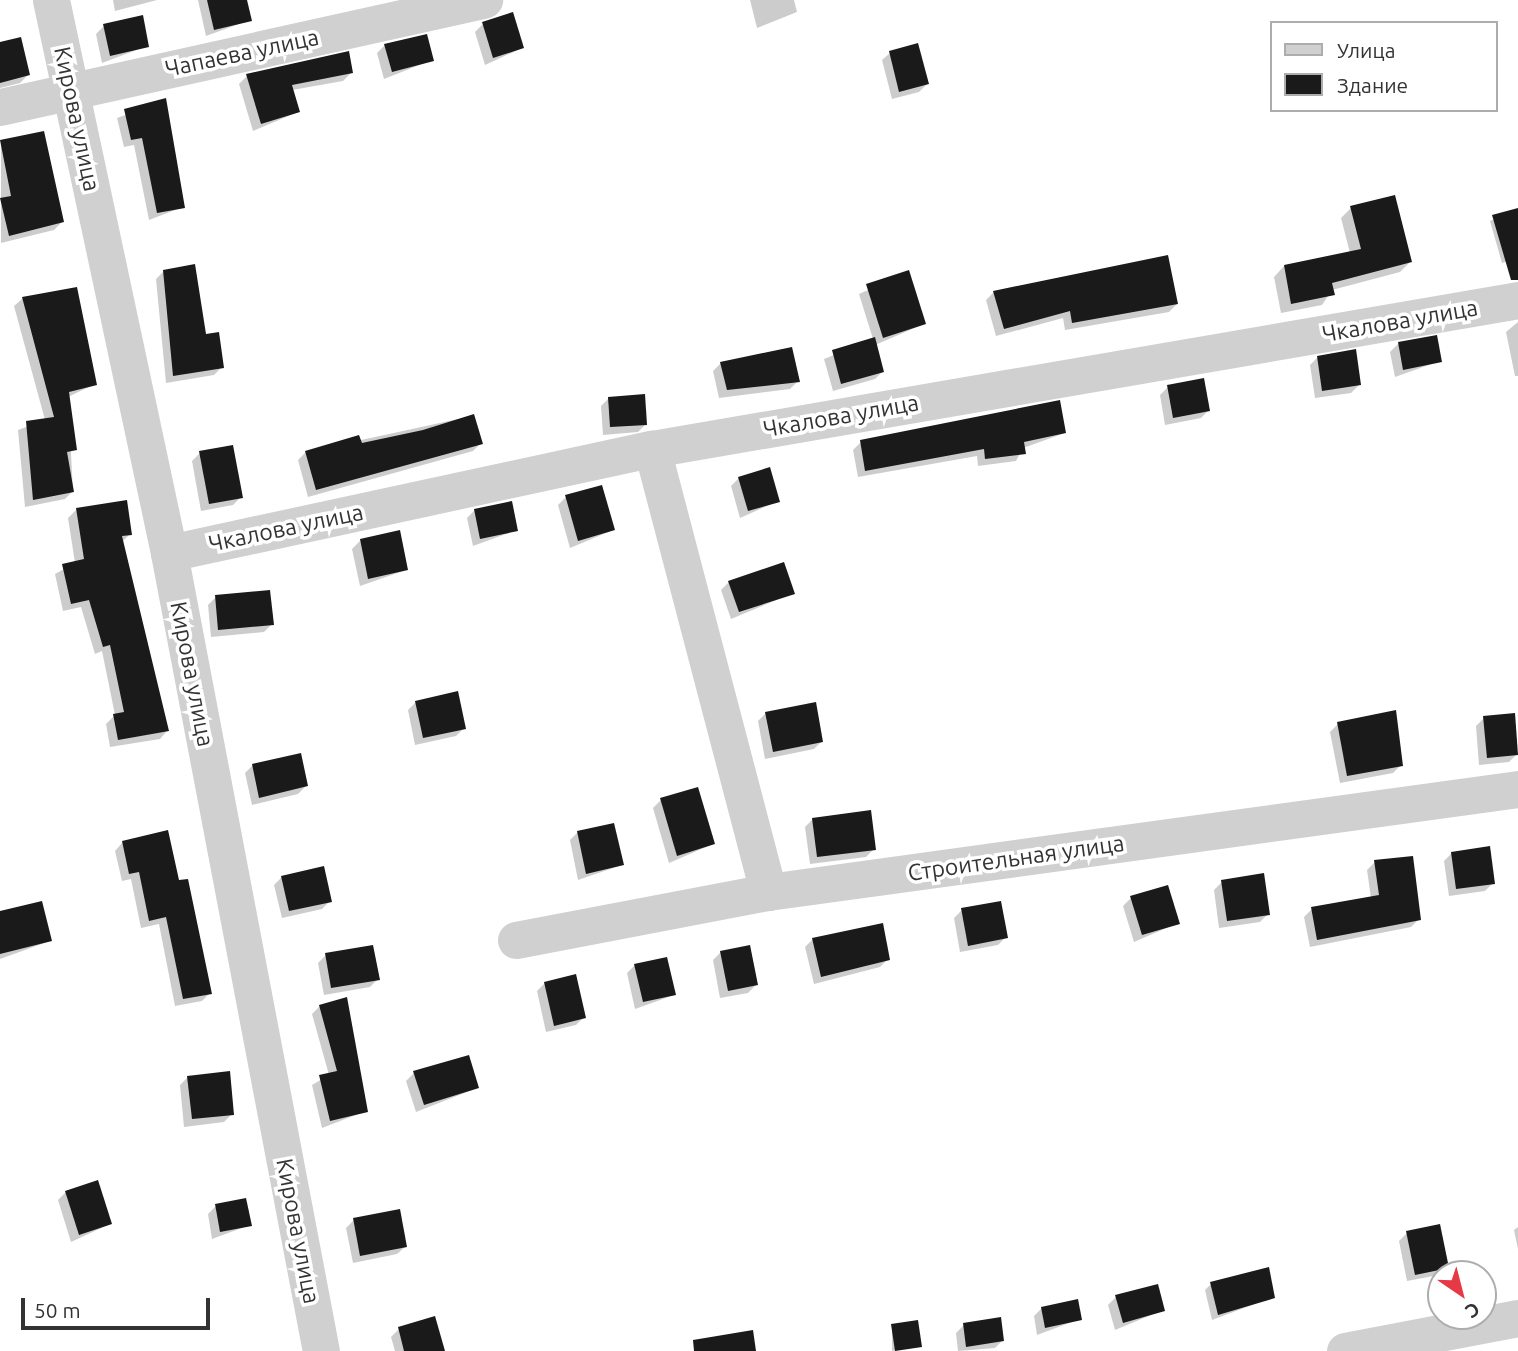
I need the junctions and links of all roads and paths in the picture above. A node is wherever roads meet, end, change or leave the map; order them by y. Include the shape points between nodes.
1 (51, 0) edge
2 (484, 0) edge
3 (72, 90) junction
4 (0, 107) edge
5 (1518, 300) edge
6 (652, 449) junction
7 (169, 553) junction
8 (1518, 789) edge
9 (768, 892) junction
10 (516, 940) dead end
11 (1518, 1318) edge
12 (321, 1351) edge
13 (1345, 1351) edge

1 - 3 street, Кирова улица
2 - 3 street, Чапаева улица
3 - 4 street, Чапаева улица
3 - 7 street, Кирова улица
5 - 6 street, Чкалова улица
6 - 7 street, Чкалова улица
6 - 9 street
7 - 12 street, Кирова улица
8 - 9 street, Строительная улица
9 - 10 street, Строительная улица
11 - 13 street

